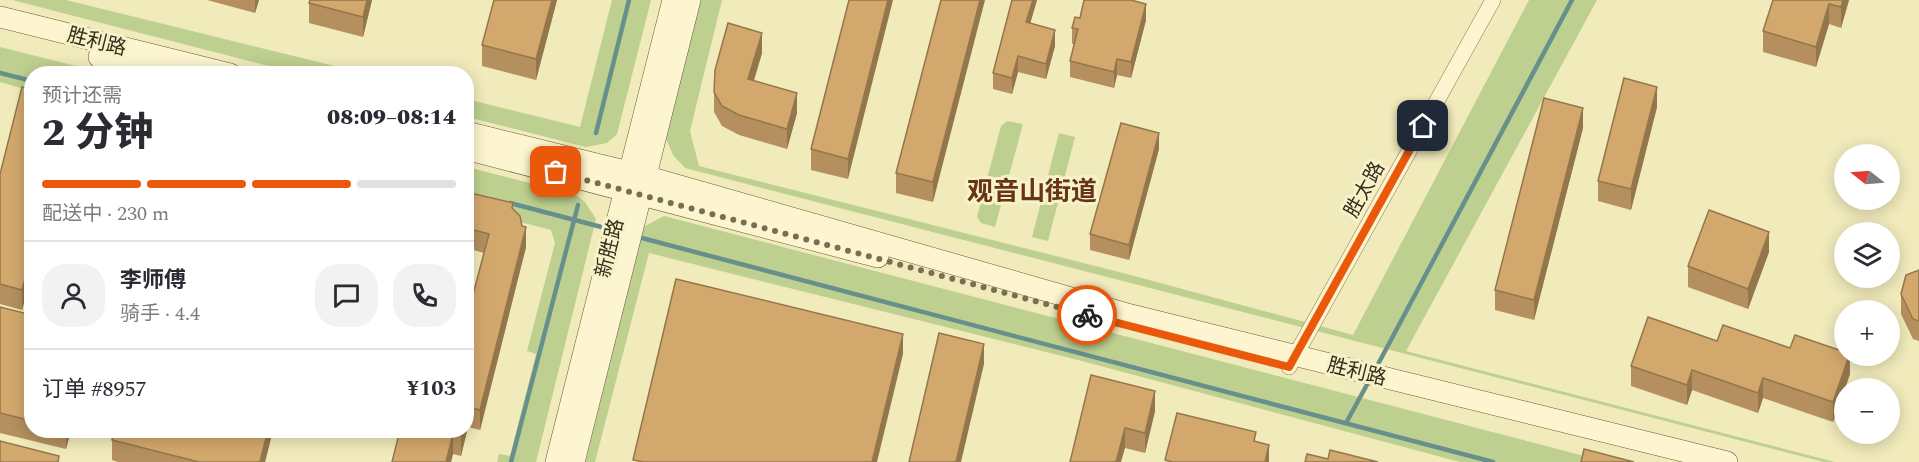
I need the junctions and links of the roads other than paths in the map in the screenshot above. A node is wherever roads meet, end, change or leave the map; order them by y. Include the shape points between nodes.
1 (673, 0) edge
2 (690, 0) edge
3 (1493, 0) edge
4 (0, 17) edge
5 (0, 32) edge
6 (135, 66) edge
7 (198, 66) edge
8 (474, 134) edge
9 (474, 151) edge
10 (634, 182) junction
11 (1292, 362) junction
12 (1386, 386) junction
13 (556, 462) edge
14 (574, 462) edge
15 (1666, 462) edge
16 (1727, 462) edge

1 - 10 street, 新胜路
2 - 10 street, 新胜路
3 - 11 street, 胜太路
4 - 7 street, 胜利路
5 - 6 street, 胜利路
8 - 10 street, 胜利路
9 - 10 street, 胜利路
10 - 11 street, 胜利路
10 - 13 street, 新胜路
10 - 14 street, 新胜路
11 - 12 street, 胜利路
12 - 15 street, 胜利路
12 - 16 street, 胜利路

